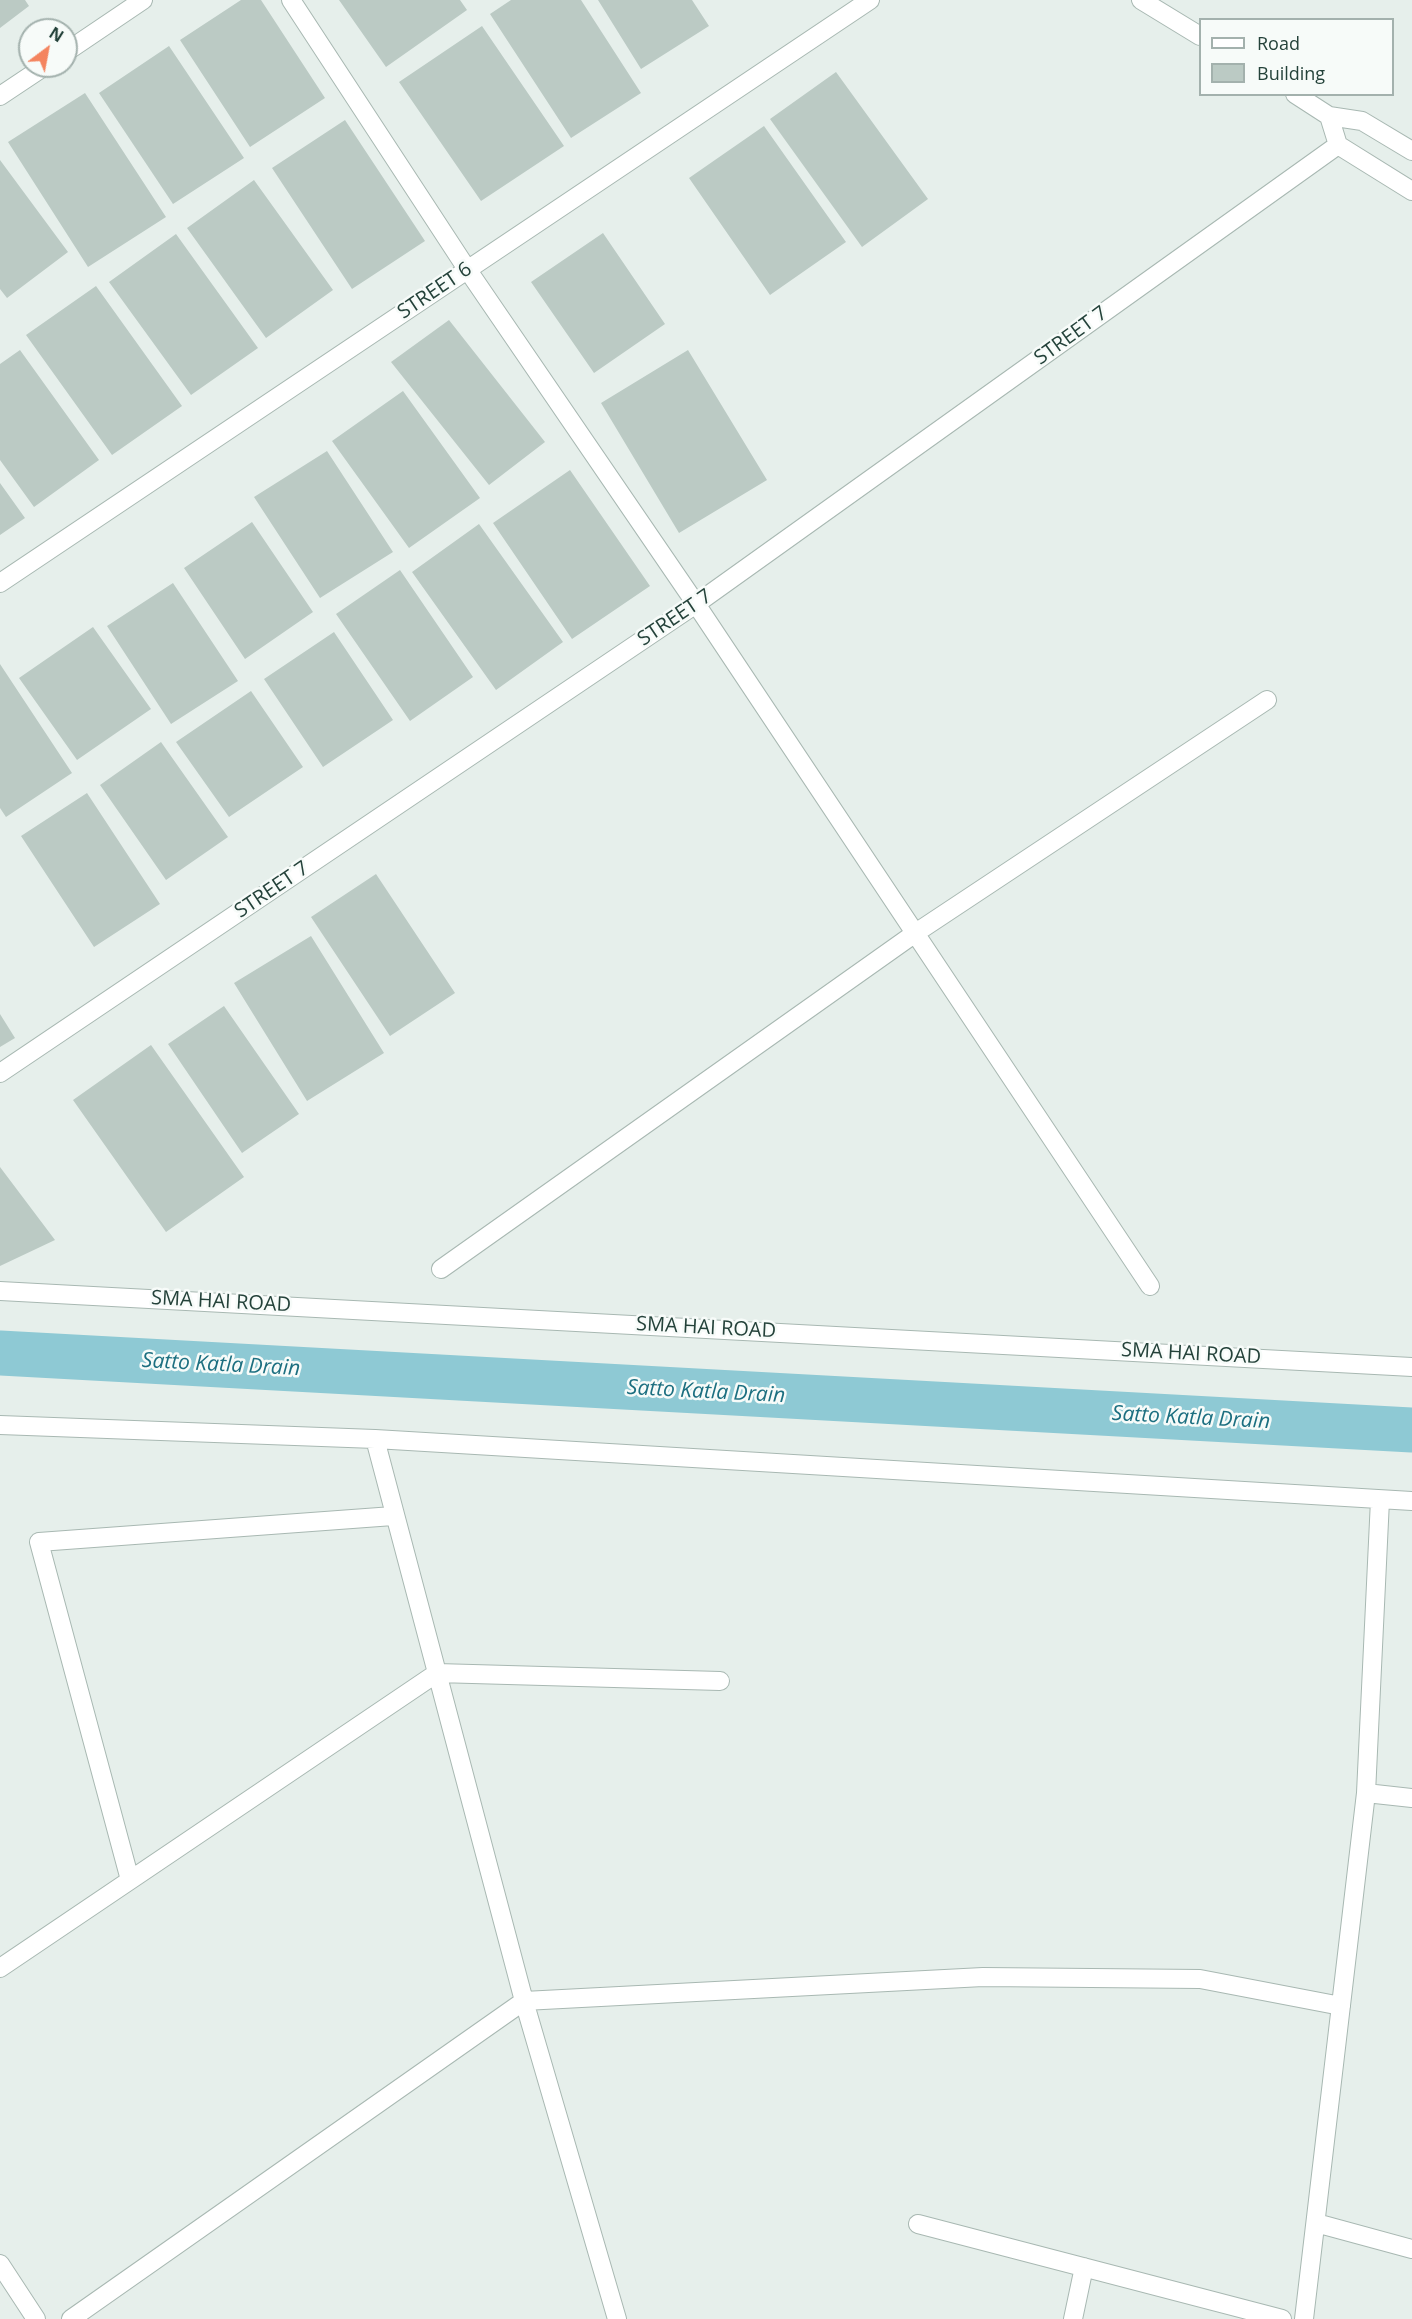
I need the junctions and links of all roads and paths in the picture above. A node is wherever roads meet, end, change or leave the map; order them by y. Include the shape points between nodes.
1 (143, 0) edge
2 (291, 0) edge
3 (870, 0) edge
4 (1141, 0) edge
5 (1164, 5) edge
6 (1199, 35) edge
7 (78, 44) edge
8 (27, 78) edge
9 (0, 96) edge
10 (1298, 96) edge
11 (1329, 116) junction
12 (1338, 146) junction
13 (1412, 151) edge
14 (1412, 191) edge
15 (467, 270) junction
16 (0, 583) edge
17 (696, 604) junction
18 (1267, 700) dead end
19 (914, 934) junction
20 (0, 1073) edge
21 (441, 1269) dead end
22 (1150, 1286) dead end
23 (0, 1292) edge
24 (1412, 1366) edge
25 (0, 1425) edge
26 (375, 1439) junction
27 (1380, 1500) junction
28 (1412, 1501) edge
29 (393, 1516) junction
30 (437, 1673) junction
31 (720, 1681) dead end
32 (1366, 1793) junction
33 (1412, 1798) edge
34 (129, 1880) junction
35 (0, 1968) edge
36 (524, 2001) junction
37 (1341, 2006) junction
38 (1316, 2223) junction
39 (918, 2224) dead end
40 (1412, 2249) edge
41 (0, 2264) edge
42 (1084, 2267) junction
43 (36, 2319) edge
44 (71, 2319) edge
45 (618, 2319) edge
46 (1073, 2319) edge
47 (1282, 2319) edge
48 (1304, 2319) edge

1 - 7 street
2 - 15 street
3 - 15 street, STREET 6
4 - 5 street
5 - 6 street
8 - 9 street
10 - 11 street
11 - 12 street
11 - 13 street via 1362,121
12 - 14 street
12 - 17 street, STREET 7
15 - 16 street, STREET 6
15 - 17 street
17 - 19 street
17 - 20 street, STREET 7
18 - 19 street
19 - 21 street
19 - 22 street
23 - 24 street, SMA HAI ROAD
25 - 26 street
26 - 27 street
26 - 29 street
27 - 28 street
27 - 32 street
29 - 30 street
29 - 34 street via 39,1542
30 - 31 street
30 - 34 street
30 - 36 street
32 - 33 street
32 - 37 street
34 - 35 street
36 - 37 street via 994,1977 1200,1979
36 - 44 street
36 - 45 street
37 - 38 street
38 - 40 street
38 - 48 street
39 - 42 street
41 - 43 street
42 - 46 street
42 - 47 street

